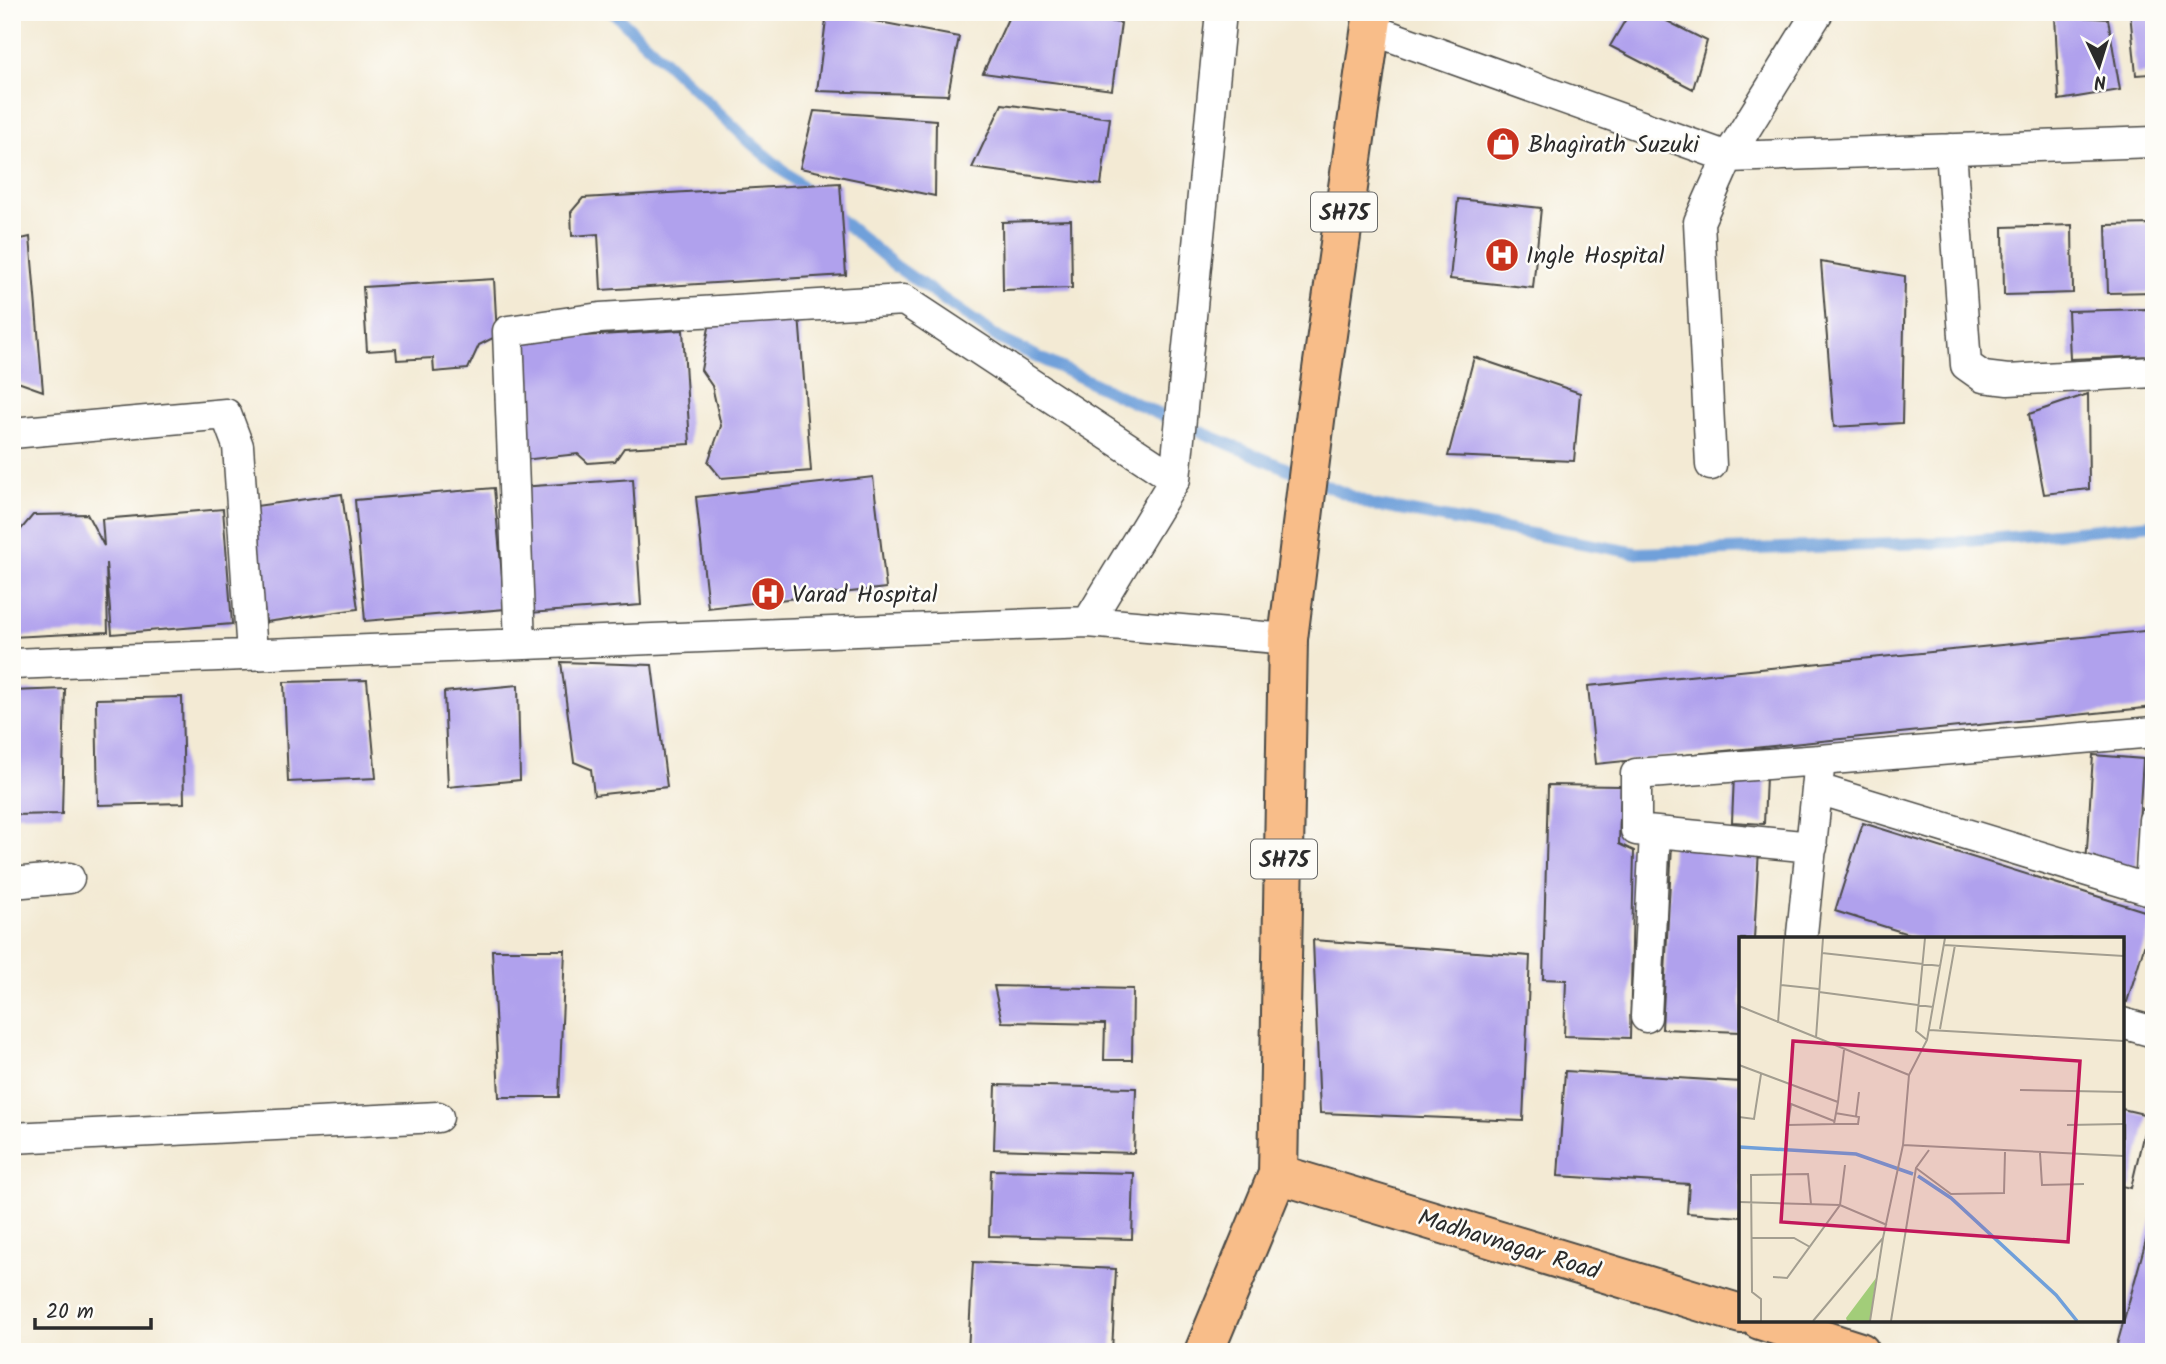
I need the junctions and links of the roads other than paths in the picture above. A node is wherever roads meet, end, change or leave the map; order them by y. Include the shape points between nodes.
1 (1221, 12) edge
2 (1818, 12) edge
3 (1371, 21) edge
4 (2154, 142) edge
5 (1951, 149) junction
6 (1728, 157) junction
7 (2154, 372) edge
8 (12, 433) edge
9 (1711, 465) dead end
10 (1175, 479) junction
11 (1088, 622) junction
12 (1288, 639) junction
13 (520, 644) junction
14 (252, 654) junction
15 (12, 664) edge
16 (2154, 732) edge
17 (1819, 774) junction
18 (2154, 820) edge
19 (1655, 832) junction
20 (1812, 847) junction
21 (69, 878) dead end
22 (12, 883) edge
23 (1808, 937) edge
24 (1646, 1017) dead end
25 (2124, 1024) edge
26 (2154, 1032) edge
27 (438, 1117) dead end
28 (12, 1138) edge
29 (1278, 1174) junction
30 (1739, 1313) edge
31 (1774, 1322) edge
32 (1204, 1352) edge
33 (1860, 1352) edge

1 - 10 street
2 - 6 street
3 - 6 street
3 - 12 main road, SH75
4 - 5 street
5 - 6 street
5 - 7 street via 1966,365 1983,377 2008,380
6 - 9 street via 1699,222
8 - 14 street via 226,414 238,446
10 - 11 street
10 - 13 street via 904,300 600,318 508,331
11 - 12 street
11 - 13 street
12 - 29 main road, SH75
13 - 14 street
14 - 15 street
16 - 17 street
17 - 18 street via 2150,890
17 - 19 street via 1636,774 1636,830
17 - 20 street
19 - 20 street
19 - 24 street
20 - 23 street
21 - 22 street
25 - 26 street
27 - 28 street
29 - 30 main road, Madhavnagar Road
29 - 32 main road, SH75
31 - 33 main road

